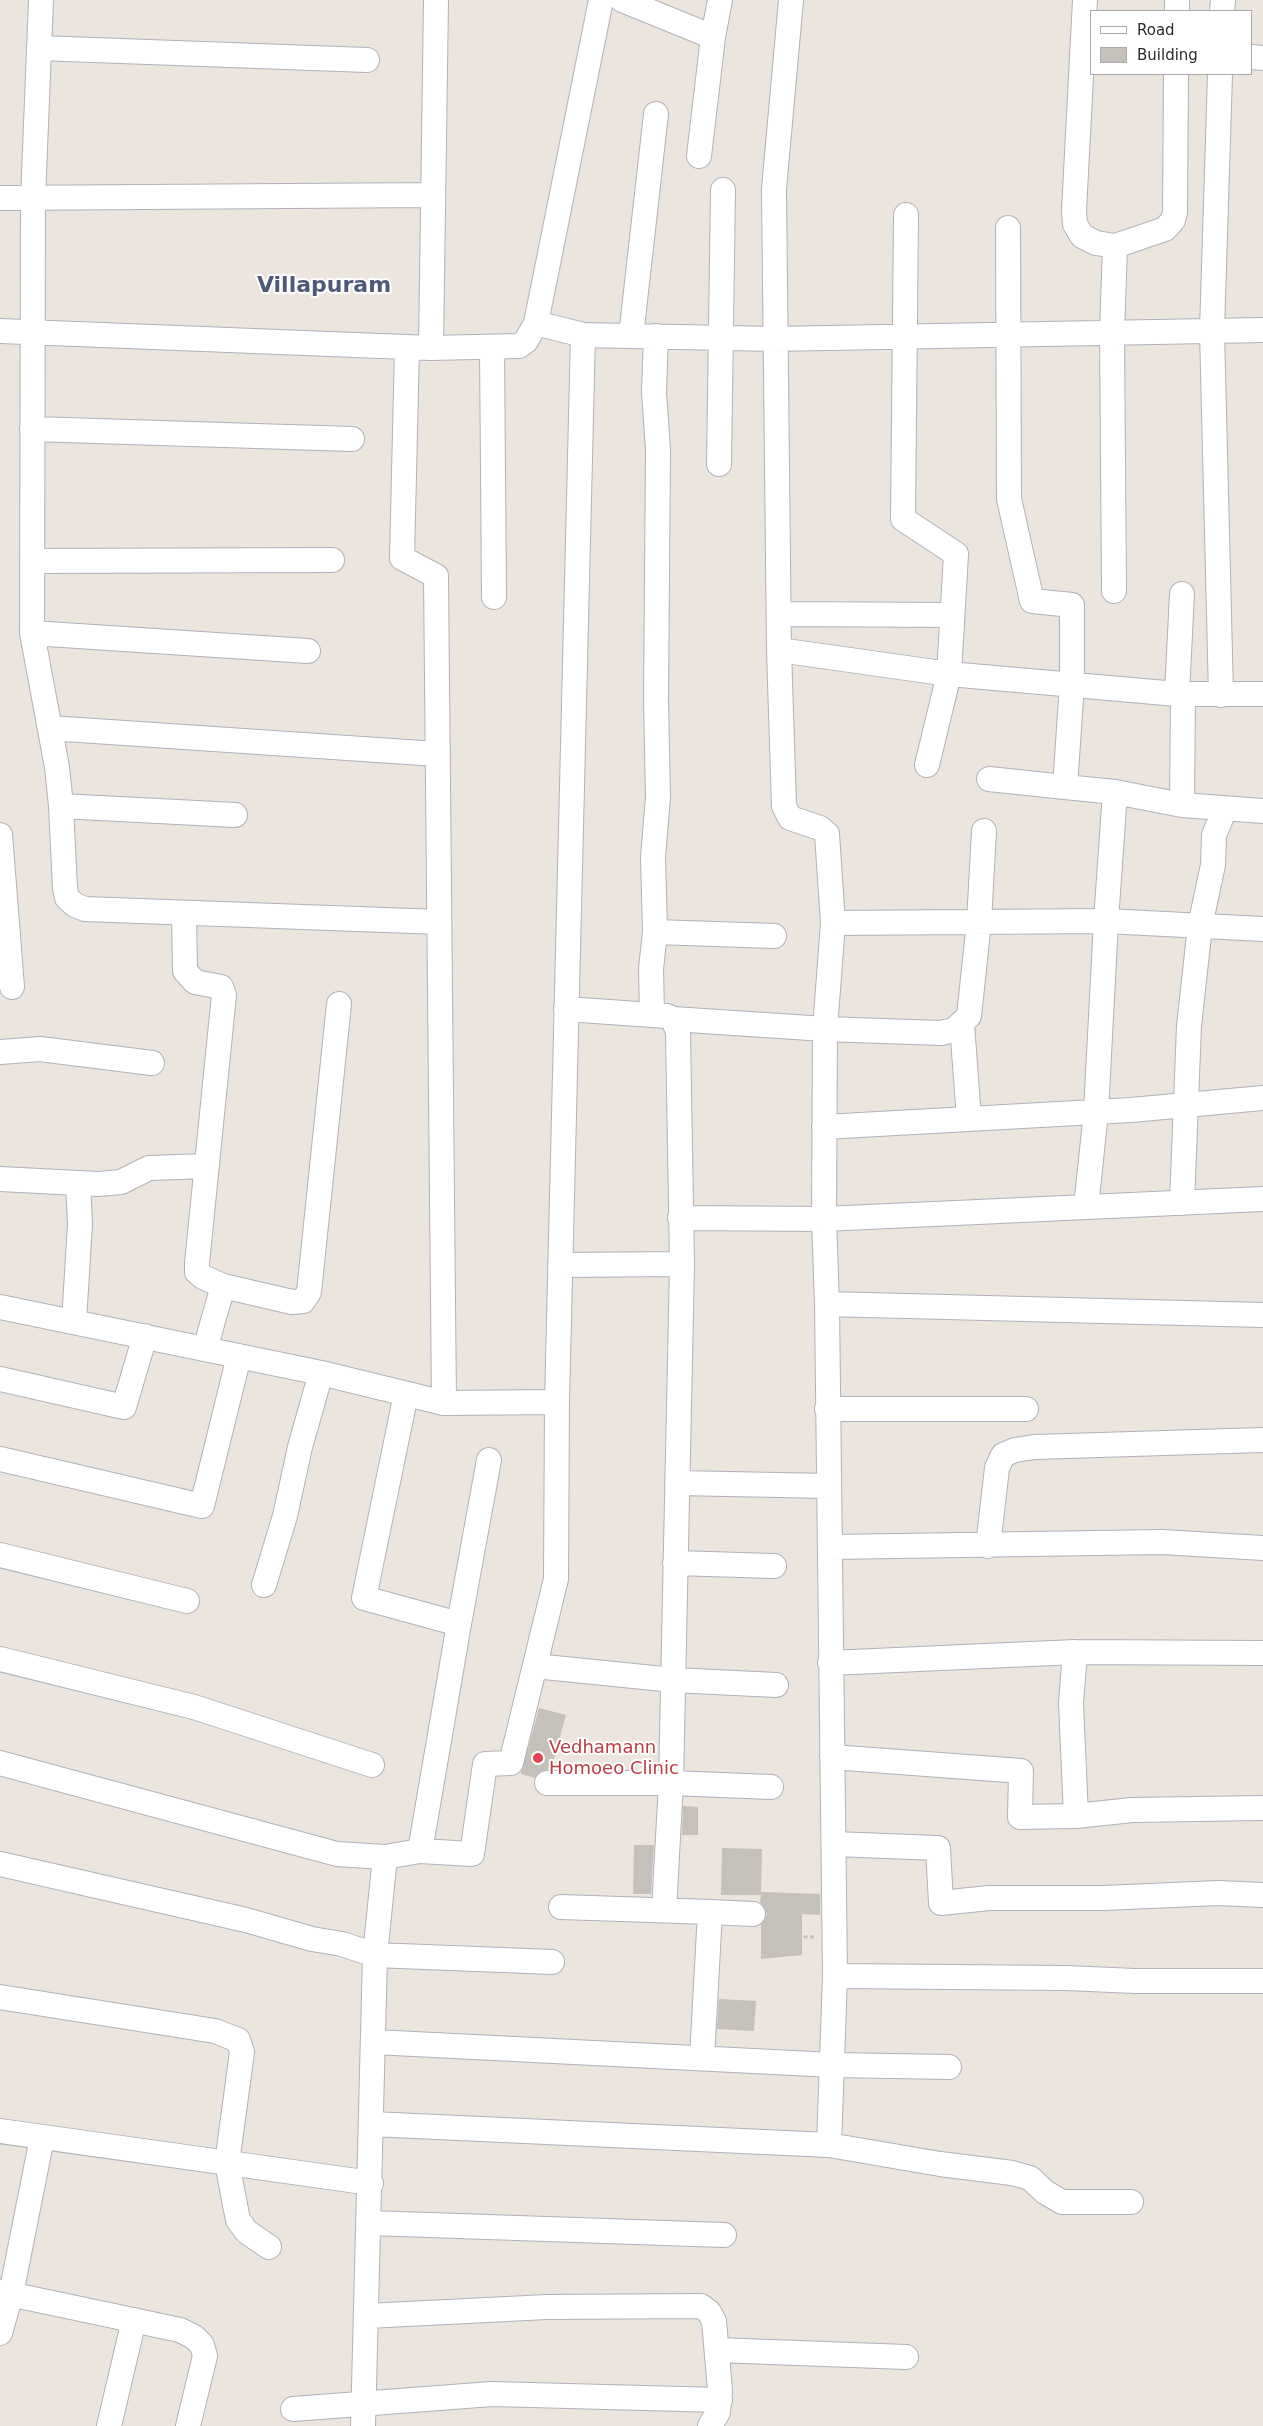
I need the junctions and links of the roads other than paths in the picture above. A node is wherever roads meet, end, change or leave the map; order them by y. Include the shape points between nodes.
1 (41, 0) edge
2 (436, 0) edge
3 (601, 0) edge
4 (622, 0) edge
5 (720, 0) edge
6 (792, 0) edge
7 (1085, 0) edge
8 (648, 5) edge
9 (714, 37) junction
10 (1087, 47) edge
11 (39, 48) junction
12 (367, 60) dead end
13 (1176, 75) edge
14 (1220, 75) edge
15 (656, 114) dead end
16 (699, 156) dead end
17 (723, 190) dead end
18 (433, 196) junction
19 (0, 198) edge
20 (33, 198) junction
21 (906, 215) dead end
22 (1008, 228) dead end
23 (1115, 246) junction
24 (536, 324) junction
25 (1263, 330) edge
26 (0, 331) edge
27 (1212, 331) junction
28 (32, 333) junction
29 (1112, 333) junction
30 (582, 335) junction
31 (1008, 335) junction
32 (631, 336) junction
33 (656, 336) junction
34 (904, 337) junction
35 (721, 338) junction
36 (774, 339) junction
37 (492, 346) junction
38 (407, 348) junction
39 (431, 348) junction
40 (32, 429) junction
41 (352, 439) dead end
42 (719, 464) dead end
43 (332, 560) dead end
44 (32, 561) junction
45 (1114, 591) dead end
46 (1182, 594) dead end
47 (494, 597) dead end
48 (779, 614) junction
49 (952, 615) junction
50 (32, 633) junction
51 (779, 650) junction
52 (308, 651) dead end
53 (949, 674) junction
54 (1072, 684) junction
55 (1180, 694) junction
56 (1263, 694) edge
57 (1221, 695) junction
58 (50, 728) junction
59 (438, 754) junction
60 (926, 765) dead end
61 (989, 779) dead end
62 (1065, 788) junction
63 (1115, 792) junction
64 (61, 806) junction
65 (1182, 806) junction
66 (1225, 808) junction
67 (1263, 811) edge
68 (235, 815) dead end
69 (984, 831) dead end
70 (0, 835) edge
71 (184, 913) junction
72 (1106, 920) junction
73 (439, 922) junction
74 (979, 922) junction
75 (833, 923) junction
76 (1200, 926) junction
77 (1263, 929) edge
78 (655, 932) junction
79 (774, 936) dead end
80 (12, 987) dead end
81 (338, 1004) dead end
82 (566, 1009) junction
83 (662, 1017) junction
84 (962, 1024) junction
85 (825, 1029) junction
86 (0, 1052) edge
87 (152, 1064) dead end
88 (1263, 1098) edge
89 (1187, 1105) junction
90 (1096, 1112) junction
91 (969, 1119) junction
92 (824, 1127) junction
93 (207, 1166) junction
94 (0, 1179) edge
95 (78, 1183) junction
96 (1263, 1199) edge
97 (1182, 1203) junction
98 (1086, 1207) junction
99 (680, 1218) junction
100 (824, 1219) junction
101 (682, 1264) junction
102 (560, 1265) junction
103 (223, 1286) junction
104 (827, 1304) junction
105 (0, 1306) edge
106 (1263, 1314) edge
107 (74, 1322) junction
108 (145, 1336) junction
109 (205, 1349) junction
110 (239, 1356) junction
111 (321, 1373) junction
112 (0, 1379) edge
113 (406, 1394) junction
114 (557, 1402) junction
115 (444, 1403) junction
116 (827, 1409) junction
117 (1026, 1409) dead end
118 (1263, 1440) edge
119 (0, 1458) edge
120 (489, 1460) dead end
121 (677, 1483) junction
122 (829, 1486) junction
123 (988, 1546) junction
124 (830, 1547) junction
125 (1263, 1548) edge
126 (0, 1555) edge
127 (676, 1563) junction
128 (774, 1566) dead end
129 (264, 1585) dead end
130 (187, 1601) dead end
131 (459, 1624) junction
132 (1075, 1652) junction
133 (1263, 1653) edge
134 (0, 1659) edge
135 (830, 1663) junction
136 (535, 1666) junction
137 (673, 1680) junction
138 (776, 1685) dead end
139 (832, 1757) junction
140 (0, 1763) edge
141 (372, 1765) dead end
142 (671, 1783) junction
143 (547, 1784) dead end
144 (771, 1786) dead end
145 (1263, 1808) edge
146 (1076, 1816) junction
147 (834, 1844) junction
148 (420, 1851) junction
149 (385, 1858) junction
150 (0, 1864) edge
151 (1263, 1895) edge
152 (561, 1907) dead end
153 (664, 1910) junction
154 (710, 1912) junction
155 (753, 1914) dead end
156 (375, 1955) junction
157 (552, 1962) dead end
158 (835, 1976) junction
159 (1263, 1981) edge
160 (0, 1998) edge
161 (374, 2042) junction
162 (702, 2058) junction
163 (833, 2064) junction
164 (949, 2067) dead end
165 (372, 2124) junction
166 (0, 2131) edge
167 (42, 2138) junction
168 (829, 2145) junction
169 (228, 2163) junction
170 (371, 2183) junction
171 (1131, 2202) dead end
172 (370, 2223) junction
173 (724, 2235) dead end
174 (269, 2247) dead end
175 (6, 2293) edge
176 (367, 2316) junction
177 (134, 2320) junction
178 (0, 2333) edge
179 (717, 2350) junction
180 (906, 2357) dead end
181 (720, 2400) junction
182 (293, 2409) dead end
183 (364, 2416) edge
184 (109, 2426) edge
185 (188, 2426) edge
186 (710, 2426) edge

1 - 11 street
2 - 18 street
3 - 24 street
4 - 8 street
5 - 9 street
6 - 36 street via 774,189
7 - 10 street
8 - 9 street
9 - 16 street
10 - 23 street via 1075,224 1082,236 1096,243
11 - 12 street
11 - 20 street
13 - 23 street via 1173,220 1165,229
14 - 27 street
15 - 32 street
17 - 35 street
18 - 20 street
18 - 39 street
19 - 20 street
20 - 28 street
21 - 34 street
22 - 31 street
23 - 29 street
24 - 30 street
24 - 37 street via 519,346
25 - 27 street
26 - 28 street
27 - 29 street
27 - 57 street
28 - 38 street
28 - 40 street
29 - 31 street
29 - 45 street
30 - 32 street
30 - 82 street
31 - 34 street
31 - 54 street via 1009,499 1032,601 1072,605
32 - 33 street
33 - 35 street
33 - 78 street via 658,797 653,857
34 - 36 street
34 - 49 street via 903,519 956,554
35 - 36 street
35 - 42 street
36 - 48 street
37 - 39 street
37 - 47 street
38 - 39 street
38 - 59 street via 402,558 436,576
40 - 41 street
40 - 44 street
43 - 44 street
44 - 50 street
46 - 55 street
48 - 49 street
48 - 51 street
49 - 53 street
50 - 52 street
50 - 58 street
51 - 53 street
51 - 75 street via 784,806 790,818 820,828 827,834
53 - 54 street
53 - 60 street
54 - 55 street
54 - 62 street
55 - 57 street
55 - 65 street
56 - 57 street
58 - 59 street
58 - 64 street
59 - 73 street
61 - 62 street
62 - 63 street
63 - 65 street
63 - 72 street
64 - 68 street
64 - 71 street via 64,888 67,898 75,905 85,909
65 - 66 street
66 - 67 street
66 - 76 street via 1214,835 1213,865
69 - 74 street
70 - 80 street
71 - 73 street
71 - 93 street via 185,972 195,982 221,987 224,995
72 - 74 street
72 - 76 street
72 - 90 street
73 - 115 street
74 - 75 street
74 - 84 street via 969,1016
75 - 85 street
76 - 77 street
76 - 89 street via 1189,1026
78 - 79 street
78 - 83 street via 650,969
81 - 103 street via 309,1292 303,1301 292,1302
82 - 83 street
82 - 102 street
83 - 85 street
83 - 99 street via 678,1032
84 - 85 street via 941,1033
84 - 91 street
85 - 92 street
86 - 87 street via 40,1049
88 - 89 street
89 - 90 street
89 - 97 street
90 - 91 street
90 - 98 street
91 - 92 street
92 - 100 street
93 - 95 street via 149,1168 121,1182
93 - 103 street via 198,1272 210,1282
94 - 95 street
95 - 107 street via 80,1224
96 - 97 street
97 - 98 street
98 - 100 street
99 - 100 street
99 - 101 street
100 - 104 street
101 - 102 street
101 - 121 street
102 - 114 street
103 - 109 street
104 - 106 street
104 - 116 street
105 - 107 street
107 - 108 street
108 - 109 street
108 - 112 street via 124,1407
109 - 110 street
110 - 111 street
110 - 119 street via 202,1506
111 - 113 street
111 - 129 street
113 - 115 street
113 - 131 street via 364,1598
114 - 115 street
114 - 136 street via 556,1579
116 - 117 street
116 - 122 street
118 - 123 street via 1015,1450 1003,1455 997,1468
120 - 131 street
121 - 122 street
121 - 127 street
122 - 124 street
123 - 124 street
123 - 125 street via 1162,1542
124 - 135 street
126 - 130 street
127 - 128 street
127 - 137 street
131 - 148 street
132 - 133 street
132 - 135 street
132 - 146 street via 1071,1703
134 - 141 street via 194,1707
135 - 139 street
136 - 137 street
136 - 148 street via 511,1763 485,1764 472,1854
137 - 138 street
137 - 142 street
139 - 146 street via 1021,1770 1020,1817
139 - 147 street
140 - 149 street via 343,1855
142 - 143 street
142 - 144 street
142 - 153 street
145 - 146 street via 1132,1810
147 - 151 street via 938,1848 941,1903 990,1898
147 - 158 street
148 - 149 street
149 - 156 street
150 - 156 street via 246,1920
152 - 153 street
153 - 154 street
154 - 155 street
154 - 162 street
156 - 157 street
156 - 161 street
158 - 159 street
158 - 163 street
160 - 169 street via 215,2031 238,2040 242,2052
161 - 162 street
161 - 165 street
162 - 163 street
163 - 164 street
163 - 168 street
165 - 168 street
165 - 170 street
166 - 167 street
167 - 169 street
167 - 175 street
168 - 171 street via 1012,2173 1030,2178 1062,2202
169 - 170 street
169 - 174 street via 238,2220 247,2232
170 - 172 street
172 - 173 street
172 - 176 street
175 - 177 street
175 - 178 street
176 - 179 street via 547,2307 701,2306 714,2322
176 - 183 street
177 - 184 street
177 - 185 street via 180,2330 202,2345 205,2356
179 - 180 street
179 - 181 street
181 - 183 street via 492,2394
181 - 186 street
182 - 183 street

